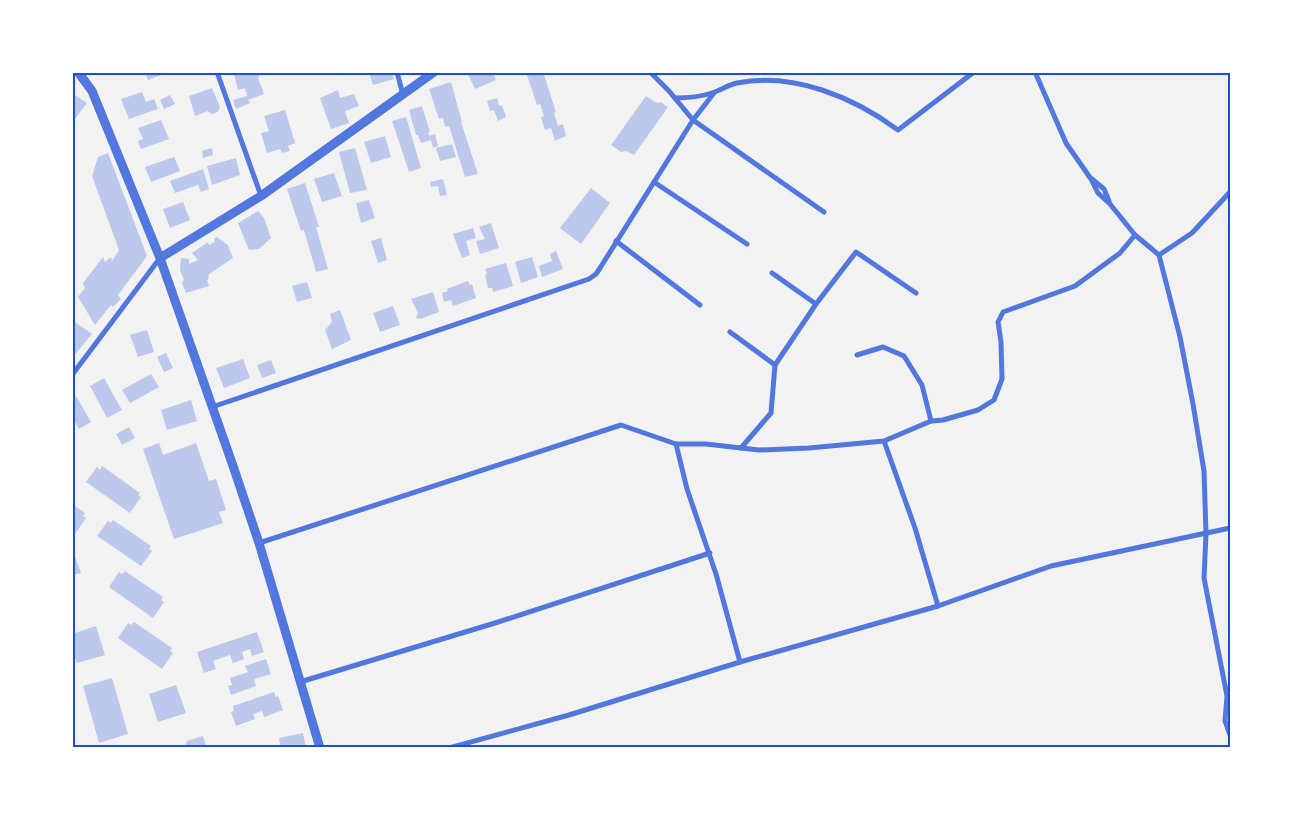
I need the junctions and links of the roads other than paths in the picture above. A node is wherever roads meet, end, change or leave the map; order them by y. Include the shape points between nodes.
1 (217, 72) edge
2 (397, 72) edge
3 (434, 72) edge
4 (650, 72) edge
5 (974, 72) edge
6 (1035, 72) edge
7 (78, 73) edge
8 (714, 93) junction
9 (403, 94) junction
10 (675, 98) junction
11 (693, 120) junction
12 (654, 182) junction
13 (1230, 192) edge
14 (261, 196) junction
15 (824, 212) dead end
16 (1135, 235) junction
17 (616, 241) junction
18 (747, 244) dead end
19 (1159, 255) junction
20 (160, 258) junction
21 (772, 273) dead end
22 (916, 293) dead end
23 (816, 304) junction
24 (700, 305) dead end
25 (730, 332) dead end
26 (856, 355) dead end
27 (775, 365) junction
28 (72, 376) edge
29 (212, 407) junction
30 (931, 421) junction
31 (884, 441) junction
32 (676, 444) junction
33 (741, 448) junction
34 (1230, 528) edge
35 (1206, 534) junction
36 (259, 543) junction
37 (710, 553) junction
38 (938, 606) junction
39 (740, 662) junction
40 (300, 682) junction
41 (1227, 696) junction
42 (1230, 705) edge
43 (1230, 735) edge
44 (471, 745) edge
45 (320, 748) edge
46 (449, 748) edge

1 - 14 street
2 - 9 street
3 - 9 street
4 - 10 street
5 - 8 street via 898,130 848,100 787,82 768,80 736,84
6 - 16 street via 1066,143 1092,179 1098,194
7 - 20 street via 92,91
8 - 10 street via 696,98
8 - 11 street
9 - 14 street
10 - 11 street
11 - 12 street
11 - 15 street
12 - 17 street
12 - 18 street
13 - 19 street via 1192,233
14 - 20 street
16 - 19 street
16 - 30 street via 1120,253 1075,286 1003,312 998,322 1002,379 994,400 978,410
17 - 24 street
17 - 29 street via 596,274 589,279
19 - 35 street via 1193,404 1204,471
20 - 28 street
20 - 29 street
21 - 23 street
22 - 23 street via 856,252
23 - 27 street
25 - 27 street
26 - 30 street via 883,346 904,356 922,385
27 - 33 street via 771,413
29 - 36 street
30 - 31 street
31 - 33 street via 760,450
31 - 38 street
32 - 33 street
32 - 36 street via 621,425
32 - 37 street
34 - 35 street
35 - 38 street via 1050,566
35 - 41 street via 1204,578
36 - 40 street
37 - 39 street
37 - 40 street
38 - 39 street
39 - 44 street
40 - 45 street
41 - 42 street
41 - 43 street via 1225,720
44 - 46 street

